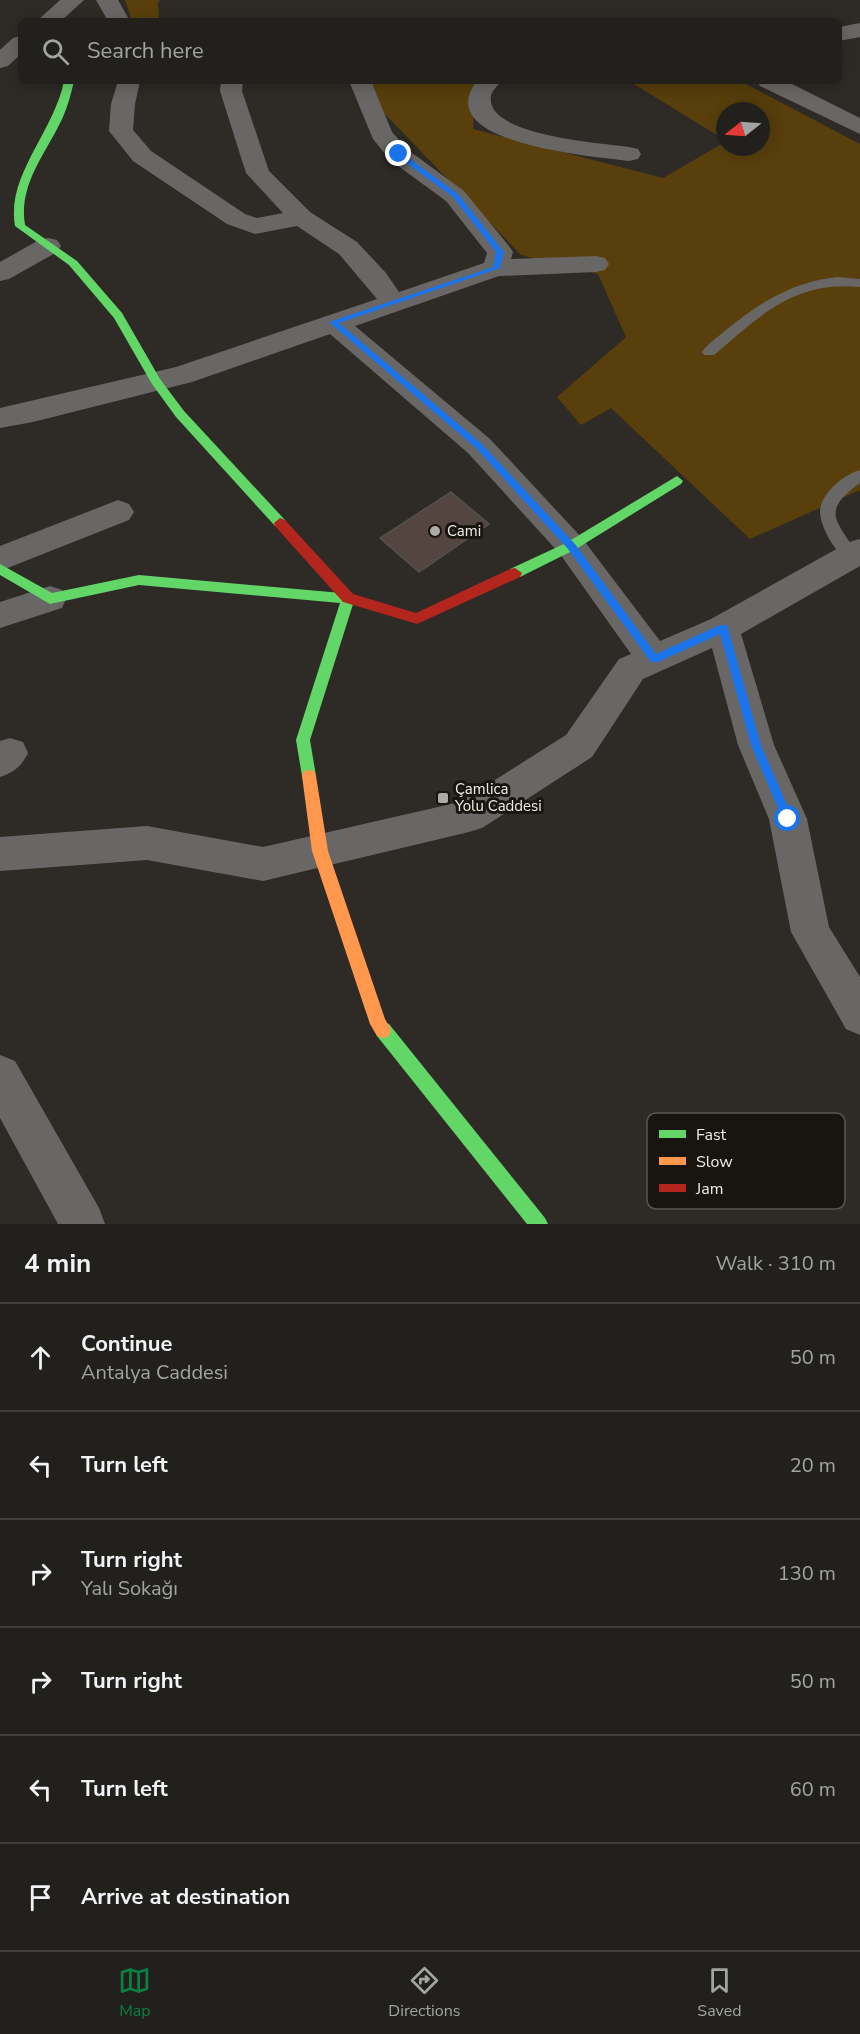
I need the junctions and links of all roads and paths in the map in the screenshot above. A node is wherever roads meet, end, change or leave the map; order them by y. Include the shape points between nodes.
1 (107, 0) edge
2 (117, 18) edge
3 (860, 30) edge
4 (842, 33) edge
5 (18, 46) edge
6 (0, 61) edge
7 (69, 84) edge
8 (128, 84) edge
9 (232, 84) edge
10 (361, 84) edge
11 (487, 84) edge
12 (774, 84) edge
13 (860, 128) edge
14 (629, 154) dead end
15 (301, 217) junction
16 (48, 246) junction
17 (596, 264) dead end
18 (496, 268) junction
19 (0, 273) edge
20 (860, 283) edge
21 (393, 302) junction
22 (333, 322) junction
23 (709, 352) dead end
24 (156, 381) junction
25 (0, 418) edge
26 (860, 474) edge
27 (677, 481) dead end
28 (118, 512) dead end
29 (571, 546) junction
30 (855, 553) edge
31 (0, 559) edge
32 (0, 569) edge
33 (50, 598) junction
34 (348, 598) junction
35 (0, 615) edge
36 (723, 628) junction
37 (654, 659) junction
38 (320, 851) junction
39 (0, 854) edge
40 (860, 1015) edge
41 (0, 1076) edge
42 (83, 1224) edge
43 (539, 1224) edge

1 - 2 street
3 - 4 street
5 - 6 street
7 - 16 street via 59,119 18,192 16,216 20,226
8 - 15 street via 121,131 142,156 236,219 255,226
9 - 15 street via 258,173
10 - 18 street via 381,134 399,154 455,196 500,252
11 - 14 street via 479,96 480,108 507,132
12 - 13 street
15 - 21 street via 348,248
16 - 19 street
16 - 24 street via 73,263 118,316
17 - 18 street
18 - 21 street
20 - 23 lane via 816,283 780,296
21 - 22 street
22 - 24 street
22 - 29 street via 479,446
24 - 25 street
24 - 34 street via 180,414
26 - 30 lane via 832,497 828,508 828,521
27 - 29 street
28 - 31 street
29 - 34 street via 417,619
29 - 37 street
30 - 36 street
32 - 33 street
33 - 34 street via 139,580
33 - 35 street
34 - 38 street via 303,740
36 - 37 street
36 - 40 street via 756,745 788,819 811,932
37 - 38 street via 631,669 579,746 470,816
38 - 39 street via 263,864 147,843
38 - 43 street via 378,1024
41 - 42 street

